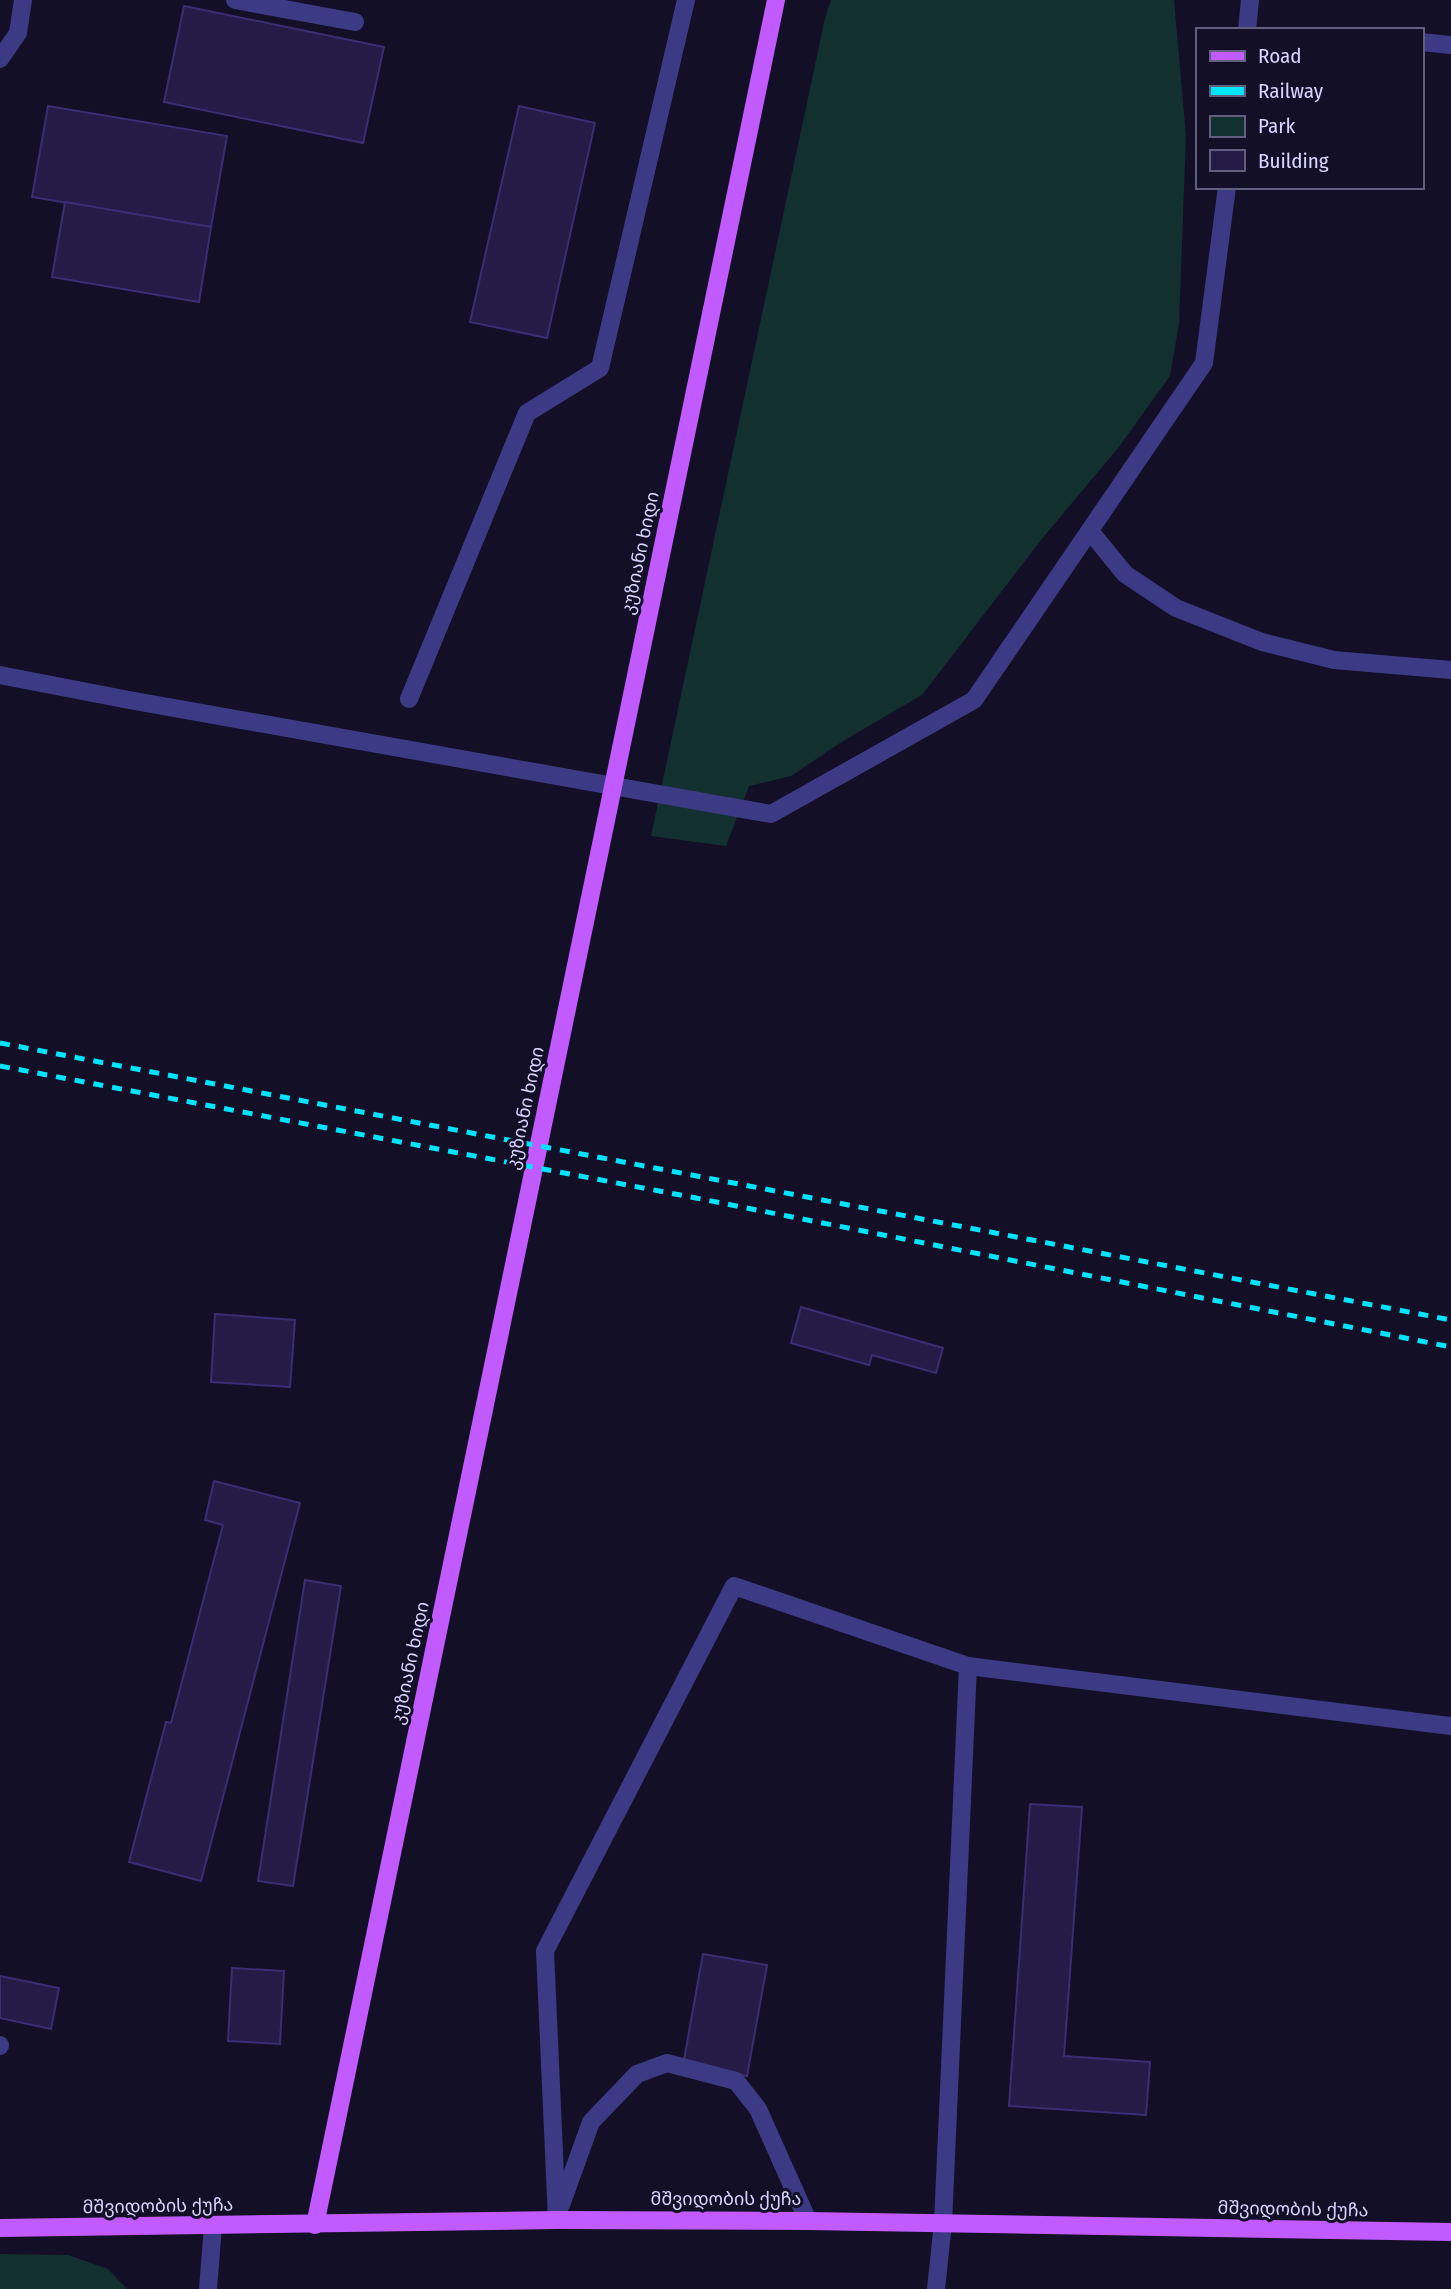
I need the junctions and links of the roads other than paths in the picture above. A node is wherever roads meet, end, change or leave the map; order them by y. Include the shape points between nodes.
1 (23, 0) edge
2 (235, 0) edge
3 (685, 0) edge
4 (776, 0) edge
5 (1250, 0) edge
6 (355, 22) dead end
7 (1247, 28) edge
8 (1423, 42) edge
9 (1451, 45) edge
10 (0, 59) edge
11 (1227, 189) edge
12 (1090, 531) junction
13 (1451, 670) edge
14 (0, 675) edge
15 (409, 699) dead end
16 (968, 1666) junction
17 (1451, 1726) edge
18 (557, 2220) junction
19 (808, 2221) junction
20 (943, 2223) junction
21 (315, 2225) junction
22 (213, 2226) junction
23 (0, 2228) edge
24 (1451, 2232) edge
25 (208, 2289) edge
26 (936, 2289) edge

1 - 10 street via 18,33
2 - 6 street
3 - 15 street via 600,368 527,413
4 - 21 main road, კუზიანი ხიდი
5 - 7 street
8 - 9 street
11 - 12 street via 1204,363
12 - 13 street via 1125,574 1176,608 1262,642 1334,660
12 - 14 street via 974,700 771,814
16 - 17 street
16 - 18 street via 734,1586 545,1951
16 - 20 street
18 - 19 main road, მშვიდობის ქუჩა
18 - 19 street via 591,2122 637,2074 667,2063 736,2081 758,2109
18 - 21 main road, მშვიდობის ქუჩა
19 - 20 main road, მშვიდობის ქუჩა
20 - 24 main road, მშვიდობის ქუჩა
20 - 26 street
21 - 22 main road, მშვიდობის ქუჩა
22 - 23 main road, მშვიდობის ქუჩა
22 - 25 street

